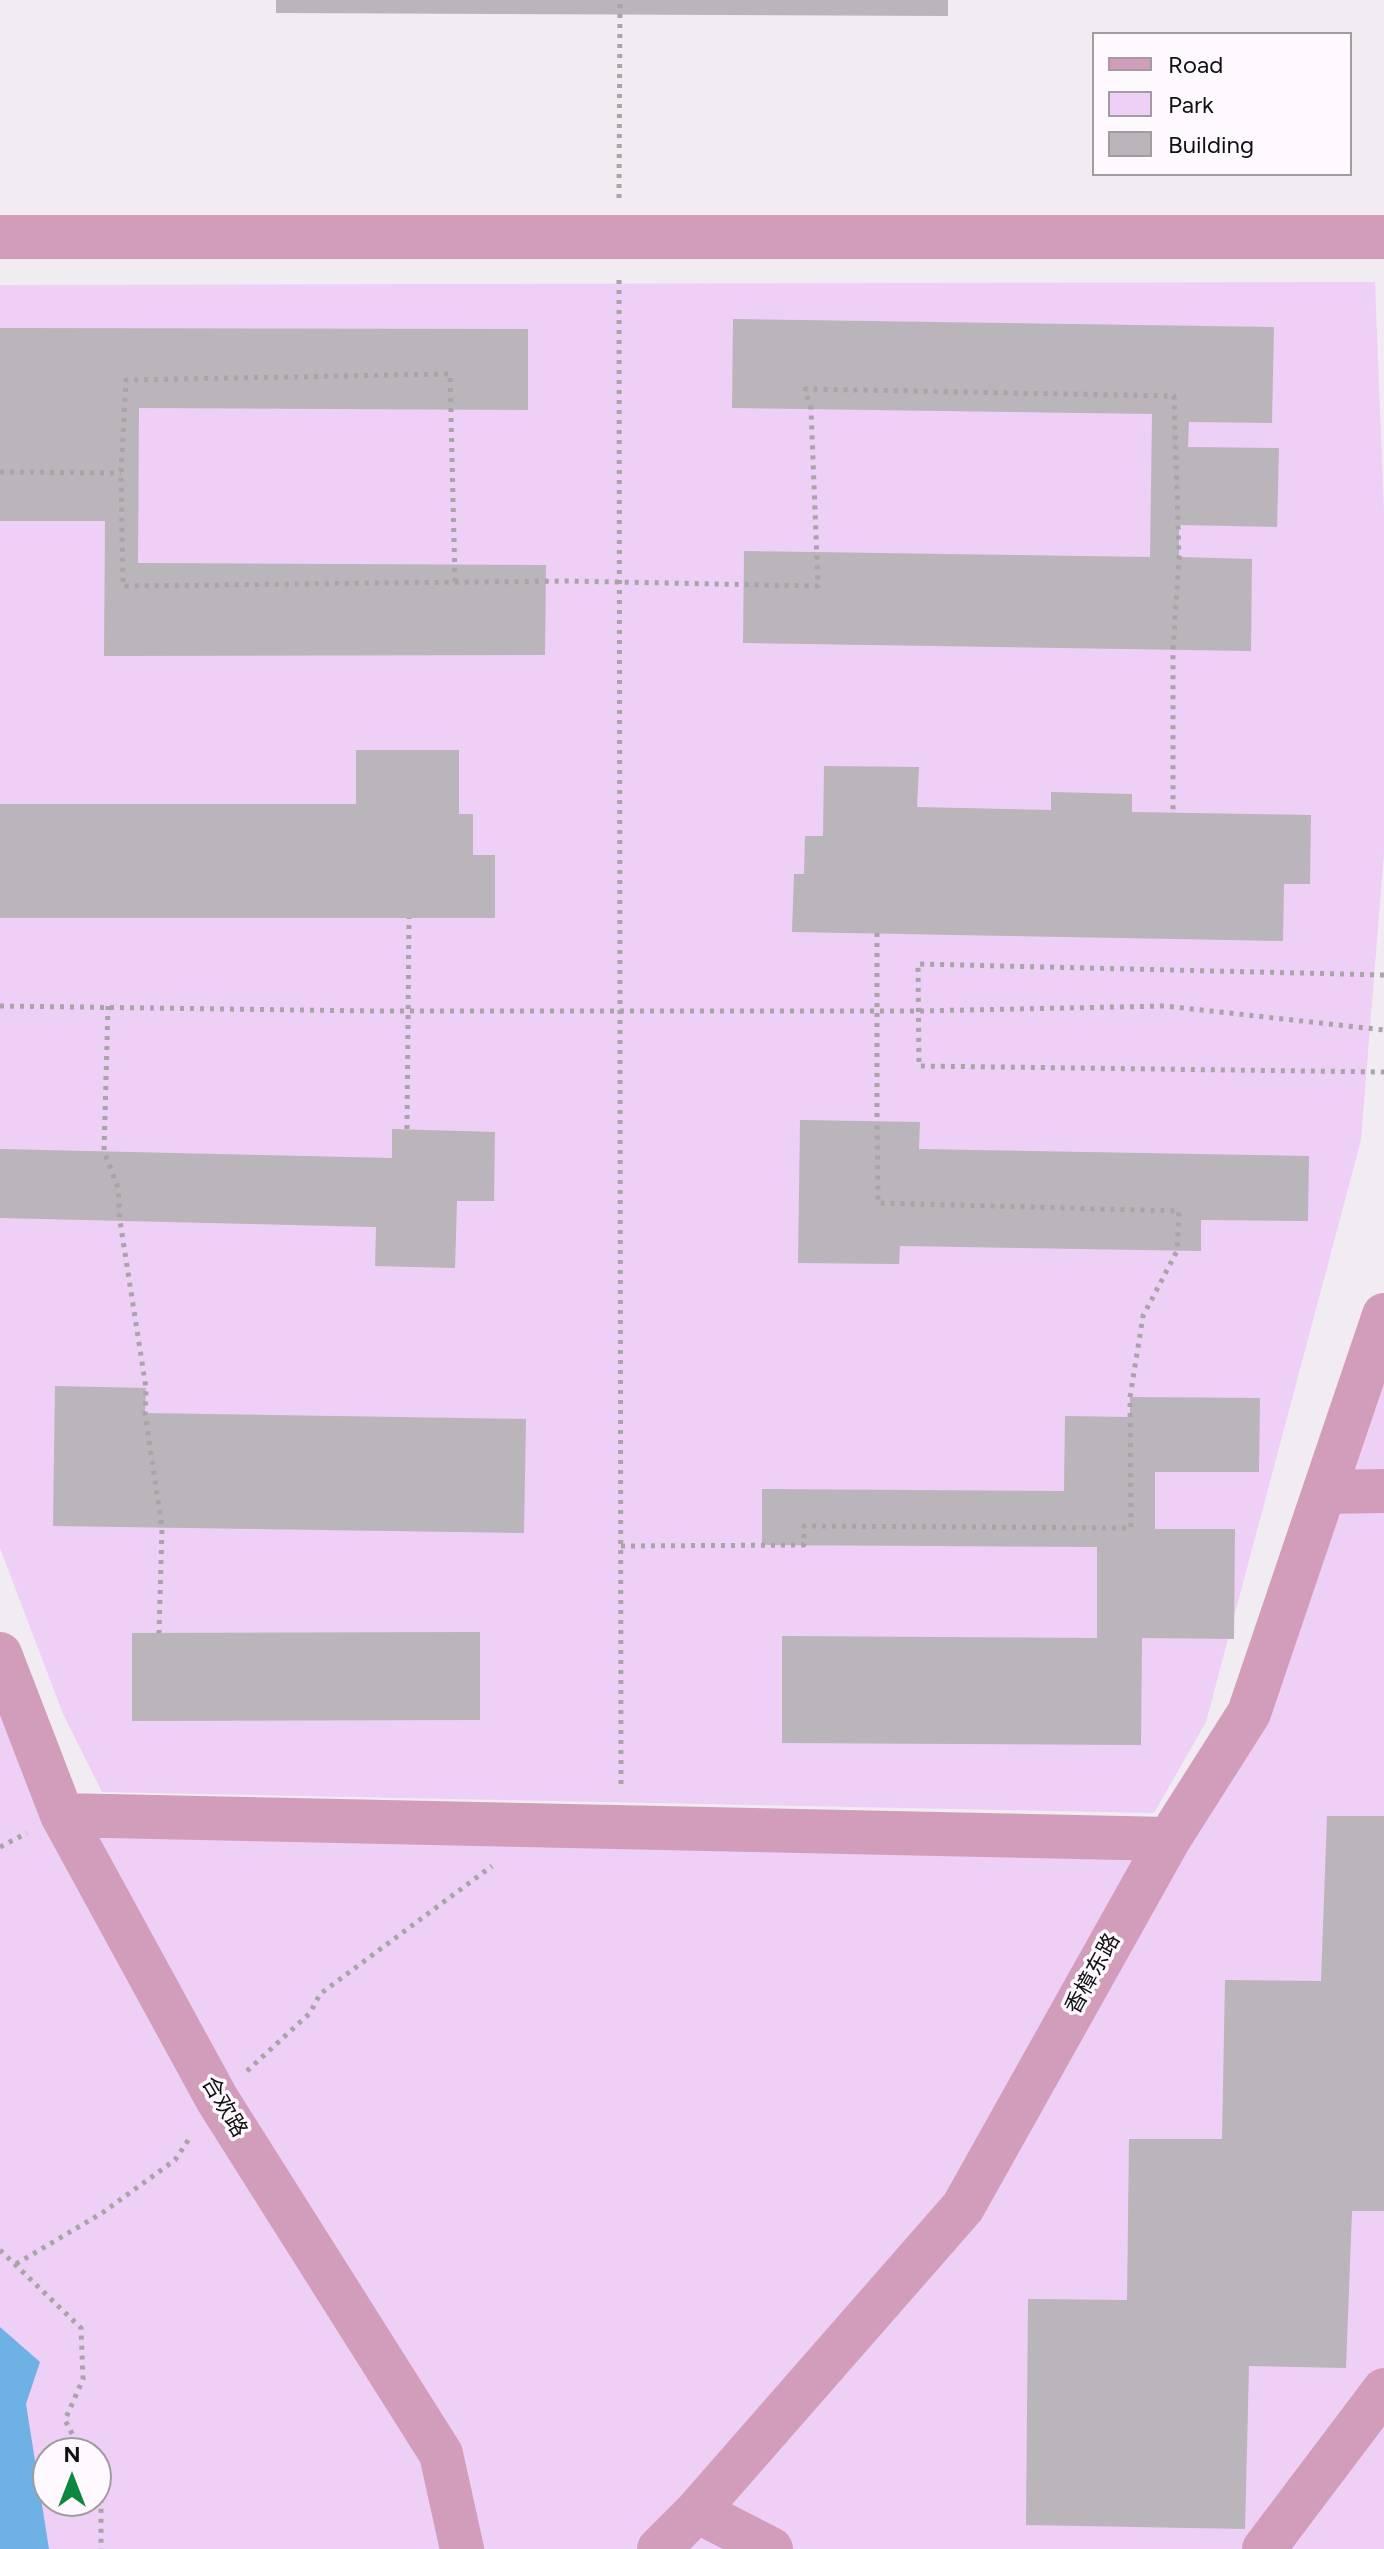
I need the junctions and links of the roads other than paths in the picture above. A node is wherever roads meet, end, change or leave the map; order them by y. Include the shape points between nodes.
1 (0, 237) edge
2 (1384, 237) edge
3 (1384, 1315) edge
4 (1384, 1491) edge
5 (1324, 1492) junction
6 (0, 1654) edge
7 (62, 1815) junction
8 (1169, 1839) junction
9 (1384, 2390) edge
10 (697, 2511) junction
11 (462, 2549) edge
12 (659, 2549) edge
13 (771, 2549) edge
14 (1264, 2549) edge

1 - 2 street
3 - 5 street, 香樟东路
4 - 5 street
5 - 8 street, 香樟东路 via 1249,1713
6 - 7 street, 合欢路
7 - 8 street
7 - 11 street, 合欢路 via 217,2099 441,2454
8 - 10 street, 香樟东路 via 963,2207
9 - 14 street
10 - 12 street, 香樟东路
10 - 13 street

